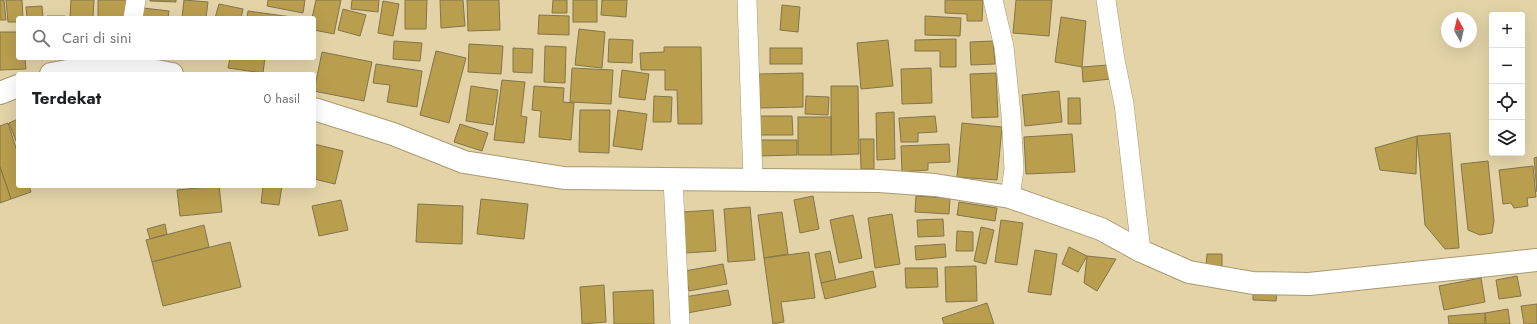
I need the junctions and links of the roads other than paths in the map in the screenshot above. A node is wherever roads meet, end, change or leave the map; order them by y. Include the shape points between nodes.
1 (136, 0) edge
2 (747, 0) edge
3 (993, 0) edge
4 (1106, 0) edge
5 (133, 16) edge
6 (126, 61) edge
7 (62, 72) edge
8 (165, 72) edge
9 (16, 87) edge
10 (0, 94) edge
11 (316, 110) edge
12 (673, 179) junction
13 (753, 179) junction
14 (1010, 197) junction
15 (1141, 251) junction
16 (1537, 260) edge
17 (680, 324) edge

1 - 5 street
2 - 13 street
3 - 14 street via 1004,47 1011,114 1014,169
4 - 15 street via 1124,104
6 - 7 main road
6 - 8 main road
9 - 10 main road
11 - 12 main road via 393,134 464,162 564,178
12 - 13 main road
12 - 17 street
13 - 14 main road via 879,181 935,185
14 - 15 main road via 1101,229
15 - 16 main road via 1189,272 1260,283 1309,284

